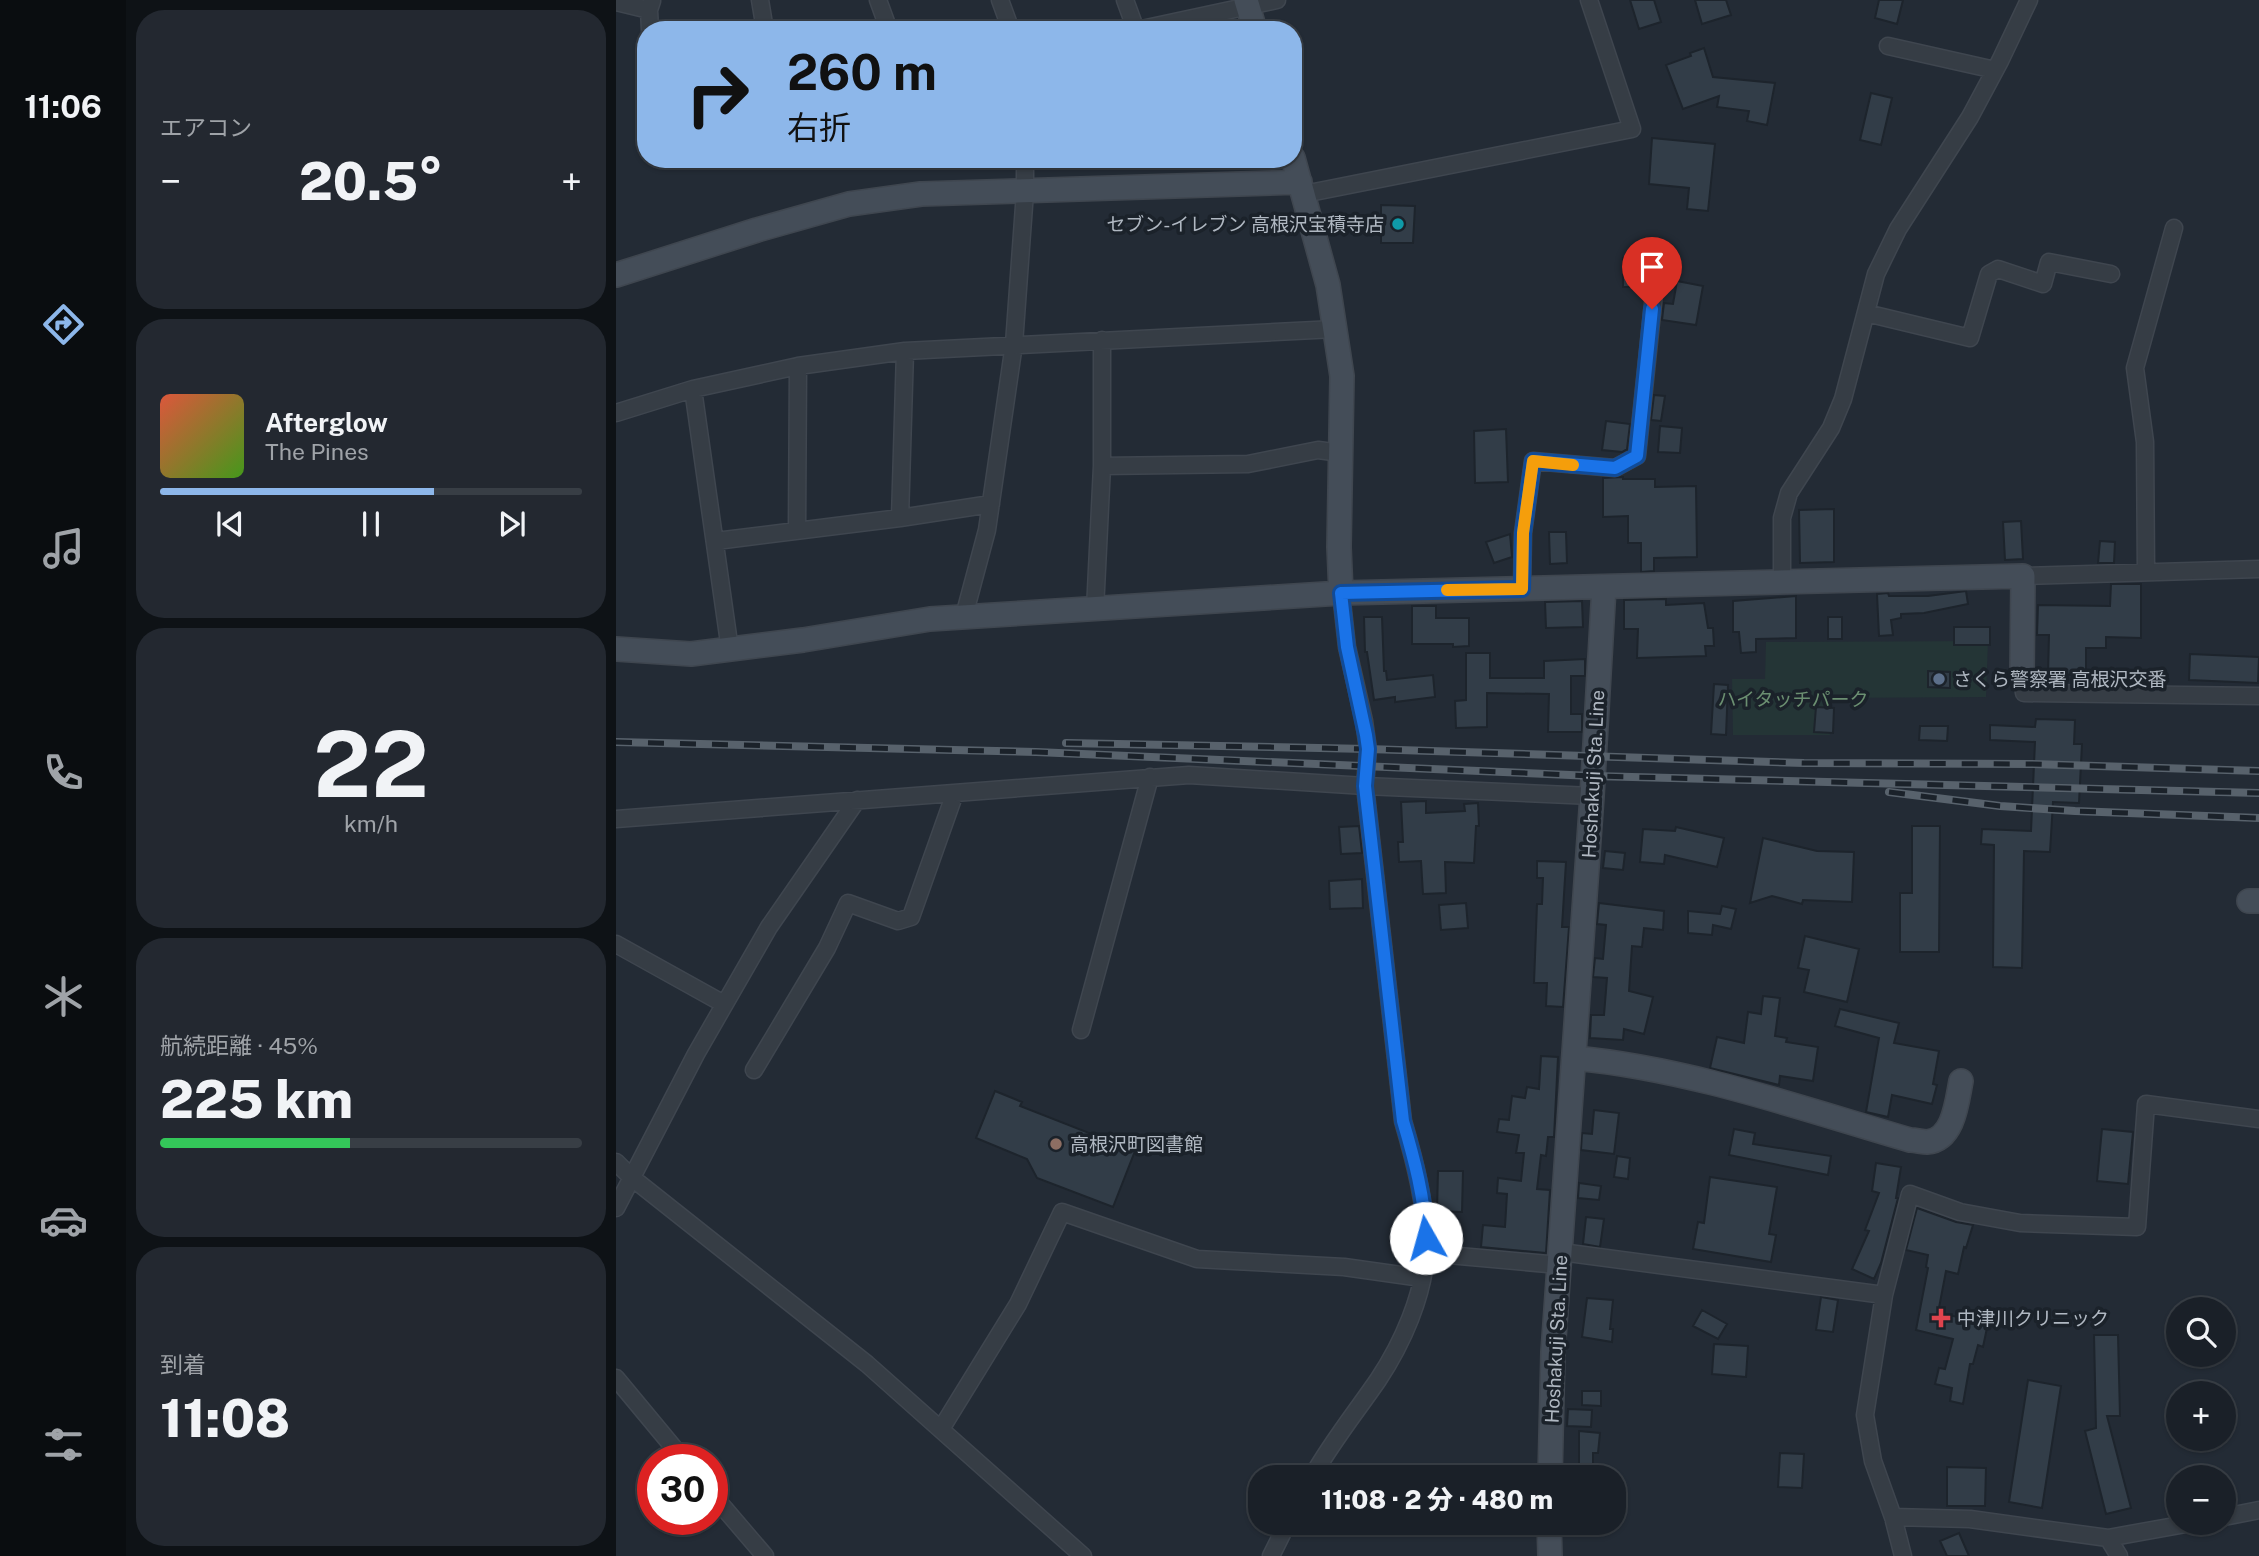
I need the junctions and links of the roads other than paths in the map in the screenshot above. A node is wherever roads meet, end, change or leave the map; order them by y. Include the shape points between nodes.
1 (760, 0) edge
2 (878, 0) edge
3 (1000, 0) edge
4 (1125, 0) edge
5 (1277, 0) edge
6 (1589, 0) edge
7 (2029, 0) edge
8 (616, 2) edge
9 (1247, 3) edge
10 (651, 5) edge
11 (764, 21) edge
12 (886, 21) edge
13 (1008, 21) edge
14 (1133, 21) edge
15 (1174, 21) edge
16 (1252, 21) edge
17 (1888, 46) dead end
18 (1995, 70) junction
19 (1024, 168) edge
20 (1296, 168) edge
21 (1302, 188) junction
22 (1025, 192) junction
23 (2174, 228) dead end
24 (2111, 274) dead end
25 (616, 275) edge
26 (1655, 284) dead end
27 (1866, 313) junction
28 (1335, 329) junction
29 (1102, 340) junction
30 (1014, 344) junction
31 (905, 351) junction
32 (798, 366) junction
33 (693, 389) junction
34 (616, 413) edge
35 (1341, 453) junction
36 (1102, 466) junction
37 (991, 504) junction
38 (900, 518) junction
39 (797, 531) junction
40 (716, 541) junction
41 (2259, 569) edge
42 (2146, 572) junction
43 (2023, 576) junction
44 (1782, 581) junction
45 (1604, 587) junction
46 (1522, 589) junction
47 (1341, 593) junction
48 (1095, 610) junction
49 (964, 616) junction
50 (616, 649) edge
51 (730, 649) junction
52 (2022, 674) joint
53 (2259, 696) edge
54 (1150, 777) junction
55 (1365, 786) junction
56 (954, 793) junction
57 (1592, 796) junction
58 (857, 800) junction
59 (616, 819) edge
60 (616, 944) edge
61 (724, 1004) junction
62 (1081, 1030) dead end
63 (1575, 1058) junction
64 (754, 1070) dead end
65 (1961, 1081) dead end
66 (2259, 1119) edge
67 (616, 1162) edge
68 (631, 1177) junction
69 (616, 1208) edge
70 (1426, 1253) junction
71 (1560, 1259) junction
72 (1422, 1278) junction
73 (1884, 1294) junction
74 (616, 1378) edge
75 (941, 1429) junction
76 (671, 1444) edge
77 (1319, 1465) edge
78 (1550, 1465) edge
79 (2259, 1510) edge
80 (728, 1513) edge
81 (2236, 1515) edge
82 (1893, 1517) junction
83 (2166, 1528) edge
84 (1282, 1535) edge
85 (1549, 1535) edge
86 (2108, 1538) junction
87 (765, 1556) edge
88 (1083, 1556) edge
89 (1271, 1556) edge
90 (1550, 1556) edge
91 (1903, 1556) edge
92 (2119, 1556) edge

1 - 11 street
2 - 12 street
3 - 13 street
4 - 14 street
5 - 9 street
6 - 21 street via 1632,129
7 - 18 street
8 - 10 street
9 - 15 street
9 - 16 street
17 - 18 street
18 - 27 street via 1898,229 1876,274
19 - 22 street
20 - 21 street
21 - 22 street
21 - 28 street
22 - 25 street via 922,194 849,204
22 - 30 street
23 - 42 street via 2135,368 2145,442
24 - 27 street via 2049,262 2043,284 1998,269 1989,274 1970,338
26 - 46 street via 1637,456 1615,468 1533,461 1523,533
27 - 44 street via 1831,429 1789,493 1782,518
28 - 29 street
28 - 35 street via 1342,376
29 - 30 street
29 - 36 street
30 - 31 street
30 - 37 street
31 - 32 street
31 - 38 street
32 - 33 street
32 - 39 street
33 - 34 street
33 - 40 street
35 - 36 street via 1318,450 1248,464
35 - 47 street
36 - 48 street
37 - 38 street
37 - 49 street
38 - 39 street
39 - 40 street
40 - 51 street
41 - 42 street
42 - 43 street
43 - 44 street
43 - 52 street
44 - 45 street
45 - 46 street
45 - 57 street, Hoshakuji Sta. Line
46 - 47 street
47 - 48 street
47 - 55 street via 1368,749
48 - 49 street
49 - 51 street
50 - 51 street via 691,654
52 - 53 street via 2024,693
54 - 55 street via 1189,775
54 - 56 street
54 - 62 street
55 - 57 street
55 - 70 street via 1403,1121 1425,1223
56 - 58 street
56 - 64 street via 911,917 898,921 848,903 827,948
57 - 63 street, Hoshakuji Sta. Line
58 - 59 street
58 - 61 street via 774,918
60 - 61 street
61 - 68 street
63 - 65 street via 1676,1073 1930,1142 1945,1132 1954,1116
63 - 71 street, Hoshakuji Sta. Line
66 - 73 street via 2146,1104 2137,1227 2020,1223 1959,1212 1910,1194
67 - 68 street
68 - 69 street
68 - 75 street via 867,1364
70 - 71 street
70 - 72 street
71 - 73 street
71 - 78 street, Hoshakuji Sta. Line
72 - 75 street via 1344,1267 1198,1259 1062,1212 1018,1304
72 - 77 street via 1408,1324 1380,1377
73 - 82 street via 1865,1415 1873,1461
74 - 76 street
75 - 88 street
79 - 81 street
80 - 87 street
82 - 86 street via 1970,1519
82 - 91 street
83 - 86 street
84 - 89 street
85 - 90 street
86 - 92 street

